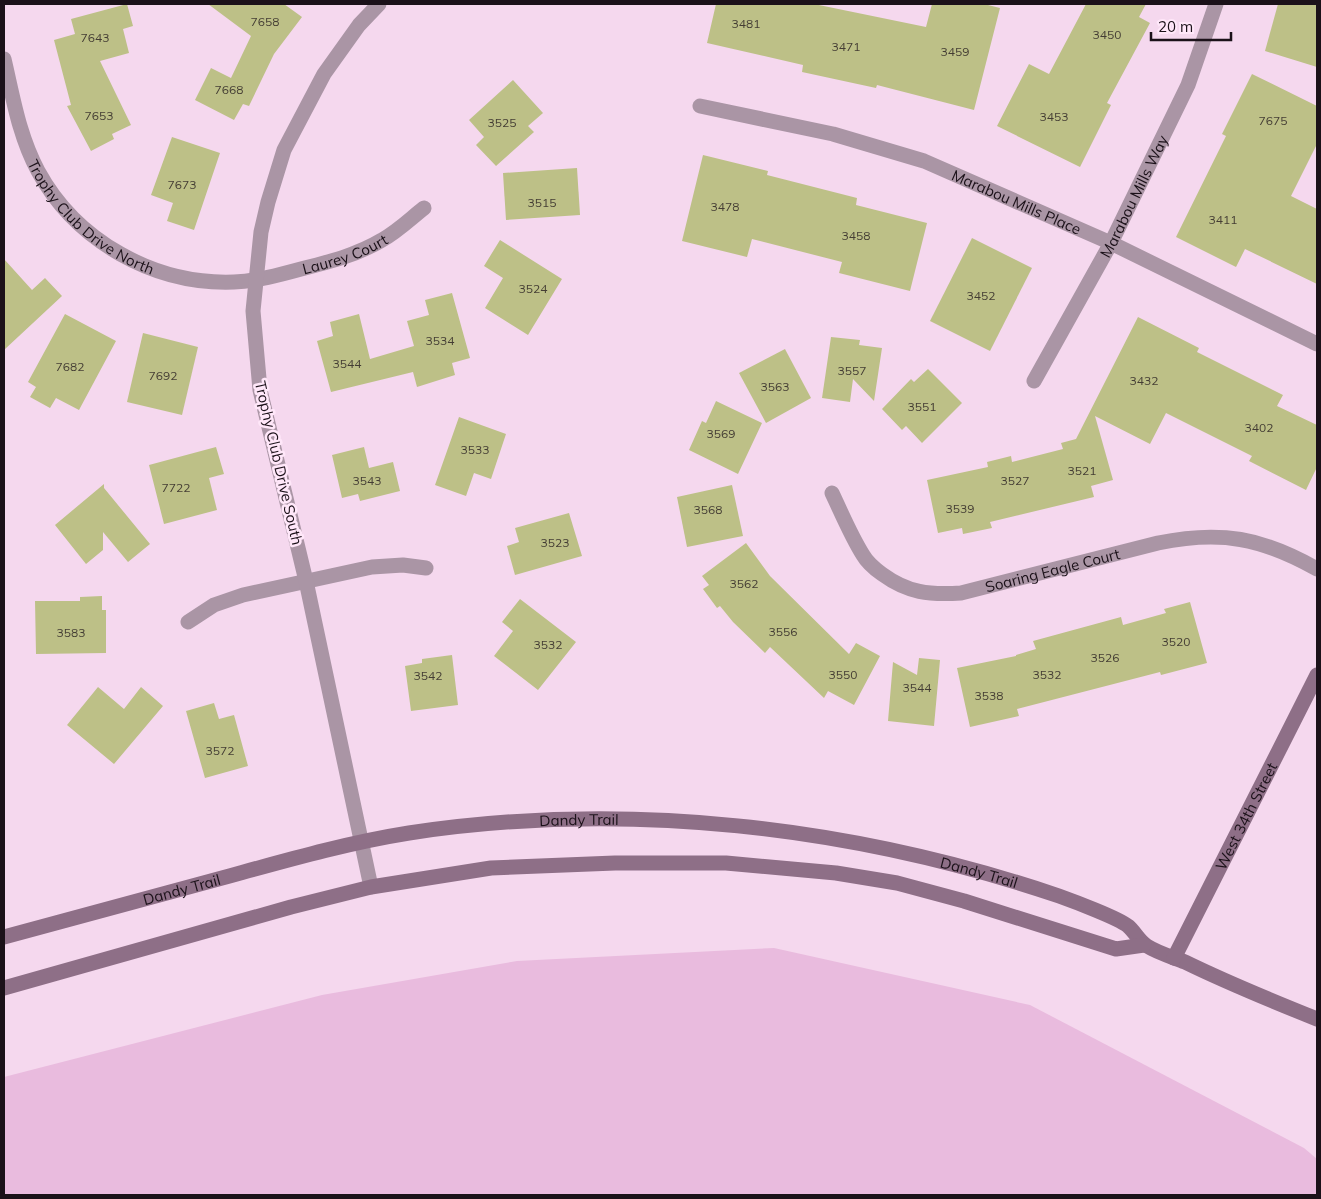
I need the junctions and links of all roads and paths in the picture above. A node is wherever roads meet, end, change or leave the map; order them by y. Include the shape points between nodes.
1 (379, 4) edge
2 (1216, 4) edge
3 (4, 59) edge
4 (700, 106) dead end
5 (424, 208) dead end
6 (1111, 244) junction
7 (256, 280) junction
8 (1317, 344) edge
9 (1034, 381) dead end
10 (832, 493) dead end
11 (426, 568) dead end
12 (1317, 569) edge
13 (306, 581) junction
14 (188, 622) dead end
15 (1317, 675) edge
16 (362, 842) junction
17 (371, 887) junction
18 (4, 937) edge
19 (1144, 945) junction
20 (1174, 958) junction
21 (4, 988) edge
22 (1317, 1019) edge

1 - 7 street, Trophy Club Drive South via 359,25 324,74 284,150 261,232
2 - 6 street, Marabou Mills Way via 1188,85
3 - 7 street, Trophy Club Drive North via 20,132 38,171 54,197 88,232 118,253 168,275 217,282
4 - 6 street, Marabou Mills Place via 833,134 924,161
5 - 7 street, Laurey Court via 397,231 358,252 336,261
6 - 8 street, Marabou Mills Place
6 - 9 street, Marabou Mills Way
7 - 13 street, Trophy Club Drive South via 253,311 260,390
10 - 12 street, Soaring Eagle Court via 869,563 891,581 922,593 961,593 1158,543 1208,536 1270,546
11 - 13 street via 384,565
13 - 14 street via 232,598
13 - 16 street, Trophy Club Drive South
15 - 20 main road, West 34th Street
16 - 17 street, Trophy Club Drive South
16 - 18 main road, Dandy Trail
16 - 19 main road, Dandy Trail via 410,833 546,820 682,821 791,832 944,862 1064,897 1126,924
17 - 19 main road via 490,868 726,863 836,873 897,883 1116,950
17 - 21 main road
19 - 20 main road, Dandy Trail
20 - 22 main road, Dandy Trail

